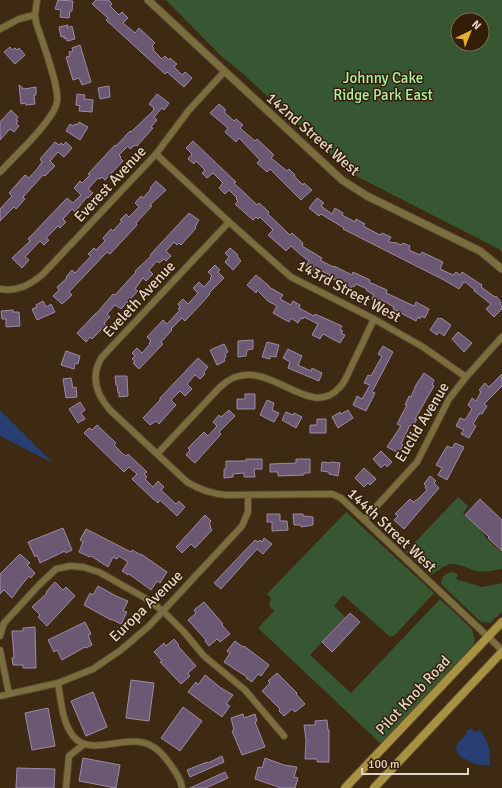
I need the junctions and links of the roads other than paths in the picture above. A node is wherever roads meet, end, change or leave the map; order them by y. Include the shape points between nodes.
1 (37, 0) edge
2 (148, 0) edge
3 (35, 15) junction
4 (0, 29) edge
5 (224, 72) junction
6 (156, 154) junction
7 (0, 172) edge
8 (229, 222) junction
9 (502, 269) edge
10 (0, 289) edge
11 (374, 319) junction
12 (502, 337) edge
13 (466, 377) junction
14 (105, 404) joint
15 (158, 453) junction
16 (248, 495) junction
17 (364, 520) junction
18 (163, 611) junction
19 (502, 622) edge
20 (0, 636) edge
21 (487, 637) junction
22 (0, 650) edge
23 (502, 651) edge
24 (58, 683) junction
25 (9, 694) junction
26 (0, 696) edge
27 (284, 736) dead end
28 (83, 745) junction
29 (66, 788) edge
30 (182, 788) edge
31 (345, 788) edge
32 (374, 788) edge

1 - 3 street
2 - 5 street, 142nd Street West
3 - 4 street
3 - 7 street via 56,87 57,101 54,112 45,124
5 - 6 street, Everest Avenue via 189,110
5 - 9 street, 142nd Street West via 342,180 367,196 480,251
6 - 8 street, 143rd Street West
6 - 10 street, Everest Avenue via 43,274 24,287
8 - 11 street, 143rd Street West via 291,277
8 - 14 street, Eveleth Avenue via 102,357 95,381
11 - 13 street, 143rd Street West via 424,347
11 - 15 street via 343,383 335,392 324,398 313,398 263,376 240,376 220,387
12 - 13 street, Euclid Avenue
13 - 17 street, Euclid Avenue via 449,399 416,462
14 - 15 street, 144th Street West
15 - 16 street, 144th Street West via 187,482 201,490 216,494
16 - 17 street, 144th Street West via 332,494 341,498
16 - 18 street, Europa Avenue via 248,512 242,526
17 - 21 street, 144th Street West
18 - 20 street via 99,572 70,566 56,570 39,585 4,623
18 - 24 street, Europa Avenue via 121,650 92,669
18 - 27 street via 204,656 245,690
19 - 21 main road, Pilot Knob Road
21 - 23 street, 144th Street West
21 - 31 main road, Pilot Knob Road
22 - 25 street
23 - 32 main road
24 - 25 street, Europa Avenue
24 - 28 street via 66,724 73,737
25 - 26 street, Europa Avenue
28 - 29 street via 69,756
28 - 30 street via 100,746 134,741 149,744 166,758 181,781

